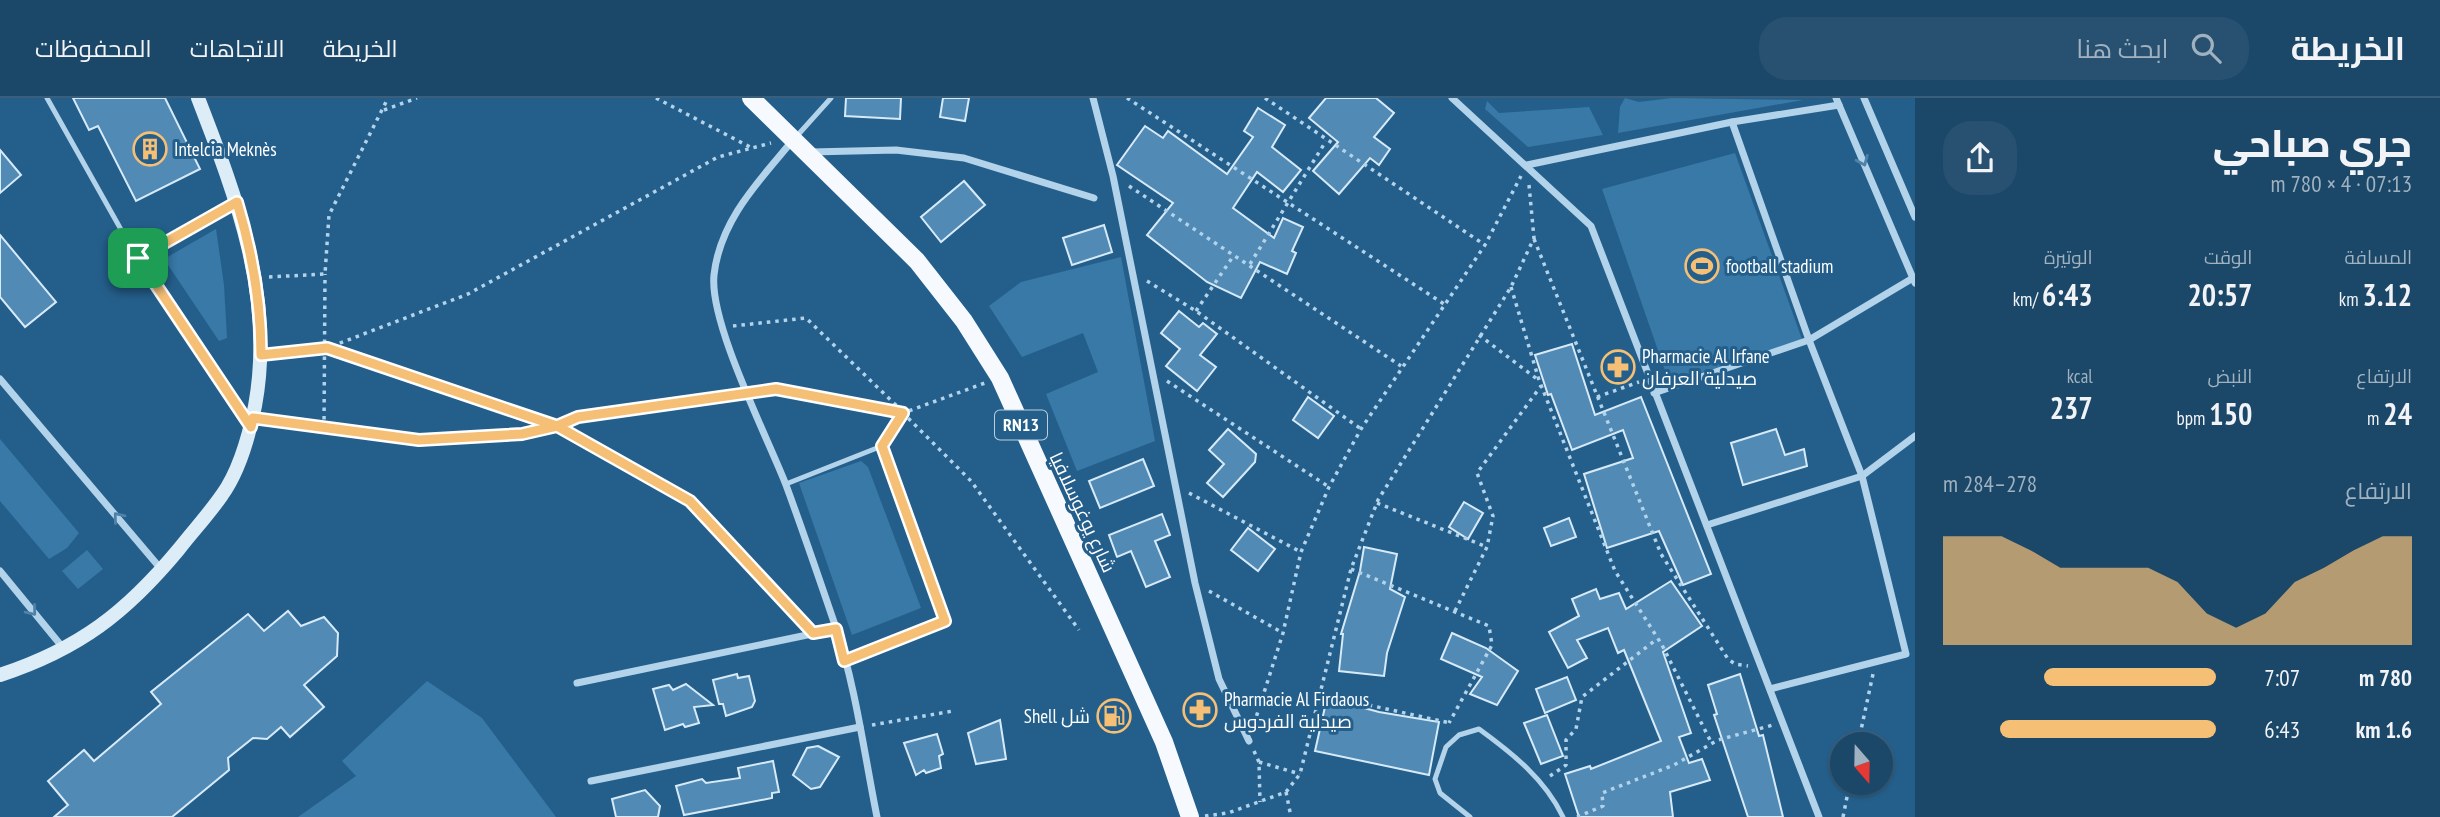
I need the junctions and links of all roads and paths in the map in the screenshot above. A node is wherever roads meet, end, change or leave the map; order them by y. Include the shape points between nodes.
1 (47, 98) edge
2 (198, 98) edge
3 (388, 98) edge
4 (417, 98) edge
5 (656, 98) edge
6 (751, 98) edge
7 (831, 98) edge
8 (1093, 98) edge
9 (1127, 98) edge
10 (1265, 98) edge
11 (1452, 98) edge
12 (1864, 98) edge
13 (1838, 102) edge
14 (382, 111) junction
15 (1732, 122) junction
16 (794, 139) junction
17 (1326, 141) junction
18 (750, 147) junction
19 (808, 153) junction
20 (1527, 165) junction
21 (1113, 176) junction
22 (1094, 198) dead end
23 (237, 202) junction
24 (1288, 203) junction
25 (1915, 217) edge
26 (1534, 238) junction
27 (1485, 244) junction
28 (1235, 255) junction
29 (138, 258) junction
30 (1250, 265) junction
31 (1133, 272) junction
32 (325, 274) junction
33 (255, 278) junction
34 (1914, 281) edge
35 (1510, 287) junction
36 (1444, 304) junction
37 (1196, 311) junction
38 (724, 327) junction
39 (1479, 334) junction
40 (1809, 340) junction
41 (327, 348) junction
42 (261, 355) junction
43 (1401, 366) junction
44 (1153, 372) junction
45 (1000, 377) junction
46 (0, 379) edge
47 (1539, 380) junction
48 (1648, 380) junction
49 (1541, 386) junction
50 (748, 393) junction
51 (1654, 393) junction
52 (1597, 397) junction
53 (903, 413) junction
54 (252, 423) junction
55 (557, 426) junction
56 (324, 428) junction
57 (1361, 429) junction
58 (1915, 436) edge
59 (882, 446) junction
60 (1862, 476) junction
61 (786, 484) junction
62 (1177, 487) junction
63 (1329, 487) junction
64 (1377, 503) junction
65 (1707, 525) junction
66 (1486, 547) junction
67 (1301, 552) junction
68 (162, 569) junction
69 (1351, 569) junction
70 (0, 571) edge
71 (1195, 583) junction
72 (1455, 611) junction
73 (836, 629) junction
74 (1079, 630) dead end
75 (813, 633) junction
76 (1283, 633) junction
77 (1657, 639) junction
78 (64, 650) junction
79 (844, 661) junction
80 (1875, 662) junction
81 (1760, 664) junction
82 (0, 675) edge
83 (577, 683) dead end
84 (1770, 689) junction
85 (1319, 694) junction
86 (953, 711) dead end
87 (1449, 723) junction
88 (1782, 723) junction
89 (860, 727) junction
90 (1479, 729) junction
91 (1860, 732) edge
92 (1249, 741) joint
93 (1712, 744) junction
94 (1300, 774) junction
95 (591, 781) dead end
96 (1541, 783) junction
97 (1286, 792) junction
98 (1847, 795) edge
99 (1260, 802) junction
100 (877, 817) edge
101 (1191, 817) edge
102 (1291, 817) edge
103 (1470, 817) edge
104 (1563, 817) edge
105 (1577, 817) edge
106 (1819, 817) edge
107 (1843, 817) edge

1 - 29 lane
2 - 23 main road
3 - 14 path
4 - 14 path
5 - 18 path
6 - 16 main road, شارع يوغوسلافيا / RN13
7 - 16 lane
8 - 21 street
9 - 24 path
10 - 17 path
11 - 20 street
12 - 25 street
13 - 15 street
13 -> 34 street
14 - 32 path via 328,215
15 - 20 street
15 - 40 street
16 - 18 path
16 - 19 main road, شارع يوغوسلافيا / RN13
16 - 38 street via 740,204 730,223 714,278
17 - 24 path
17 - 27 path
18 - 41 path via 718,158 468,294
19 - 22 street via 896,150 964,158
19 - 45 main road, شارع يوغوسلافيا / RN13 via 917,261
20 - 26 path
20 - 27 path
20 - 48 street via 1591,226
21 - 28 path
21 - 31 street
23 - 29 path
23 - 33 main road
24 - 30 path
24 - 36 path
26 - 35 path
26 - 52 path
27 - 36 path
28 - 30 path
28 - 37 path
29 - 54 lane
30 - 43 path
31 - 37 path
31 - 44 street
32 - 33 path
32 - 41 path
33 - 42 main road
34 - 40 street
35 - 39 path
35 - 47 path
36 - 43 path
37 - 57 path
38 - 50 street
38 - 53 path via 806,317
39 - 47 path
39 - 64 path
40 - 51 street
40 - 60 street
41 - 42 path
41 - 55 path
41 - 56 path
42 - 54 main road
43 - 57 path
44 - 62 street
44 - 63 path
45 - 53 path
45 - 101 main road, شارع يوغوسلافيا / RN13 via 1164,741
68 -> 46 street
47 - 49 path
48 - 51 street
48 - 52 path
49 - 66 path via 1477,473 1493,516
49 - 77 path via 1620,582
50 - 53 path via 776,389
50 - 55 path via 578,417
50 - 61 street
51 - 65 street
52 - 81 path via 1670,571 1728,659 1742,667
53 - 59 path
53 - 74 path via 971,481
54 - 56 path
54 - 68 main road via 223,494
55 - 56 path via 522,434 419,440
55 - 75 path via 690,501
57 - 63 path
58 - 60 street
59 - 61 lane
59 - 79 lane via 945,621
60 - 65 street
60 - 80 street via 1906,654
61 - 73 street
62 - 67 path
62 - 71 street
63 - 67 path
64 - 66 path
64 - 69 path
65 - 81 street
66 - 72 path
67 - 76 path
68 - 78 main road via 115,617
69 - 72 path
69 - 85 path
70 -> 78 street
71 - 76 path
71 - 92 street via 1219,679
72 - 87 path via 1489,626 1492,645
73 - 75 street
73 - 79 street
75 - 83 street
76 - 92 path
77 - 93 path
77 - 96 path via 1582,697 1576,729 1566,740 1566,765
78 - 82 main road
79 - 89 street
80 - 84 street
80 - 91 path
81 - 84 street
84 - 88 street
85 - 87 path
85 - 94 path
86 - 89 path
87 - 90 path
88 - 93 path
88 - 106 street
89 - 95 street
89 - 100 street
90 - 96 lane
90 - 103 lane via 1459,735 1446,747 1435,779 1440,793
93 - 105 path via 1674,765 1602,793 1603,806
94 - 97 path
94 - 99 path via 1259,762
96 - 104 lane
97 - 99 path
97 - 102 path
98 - 107 path
99 - 101 path via 1228,813

